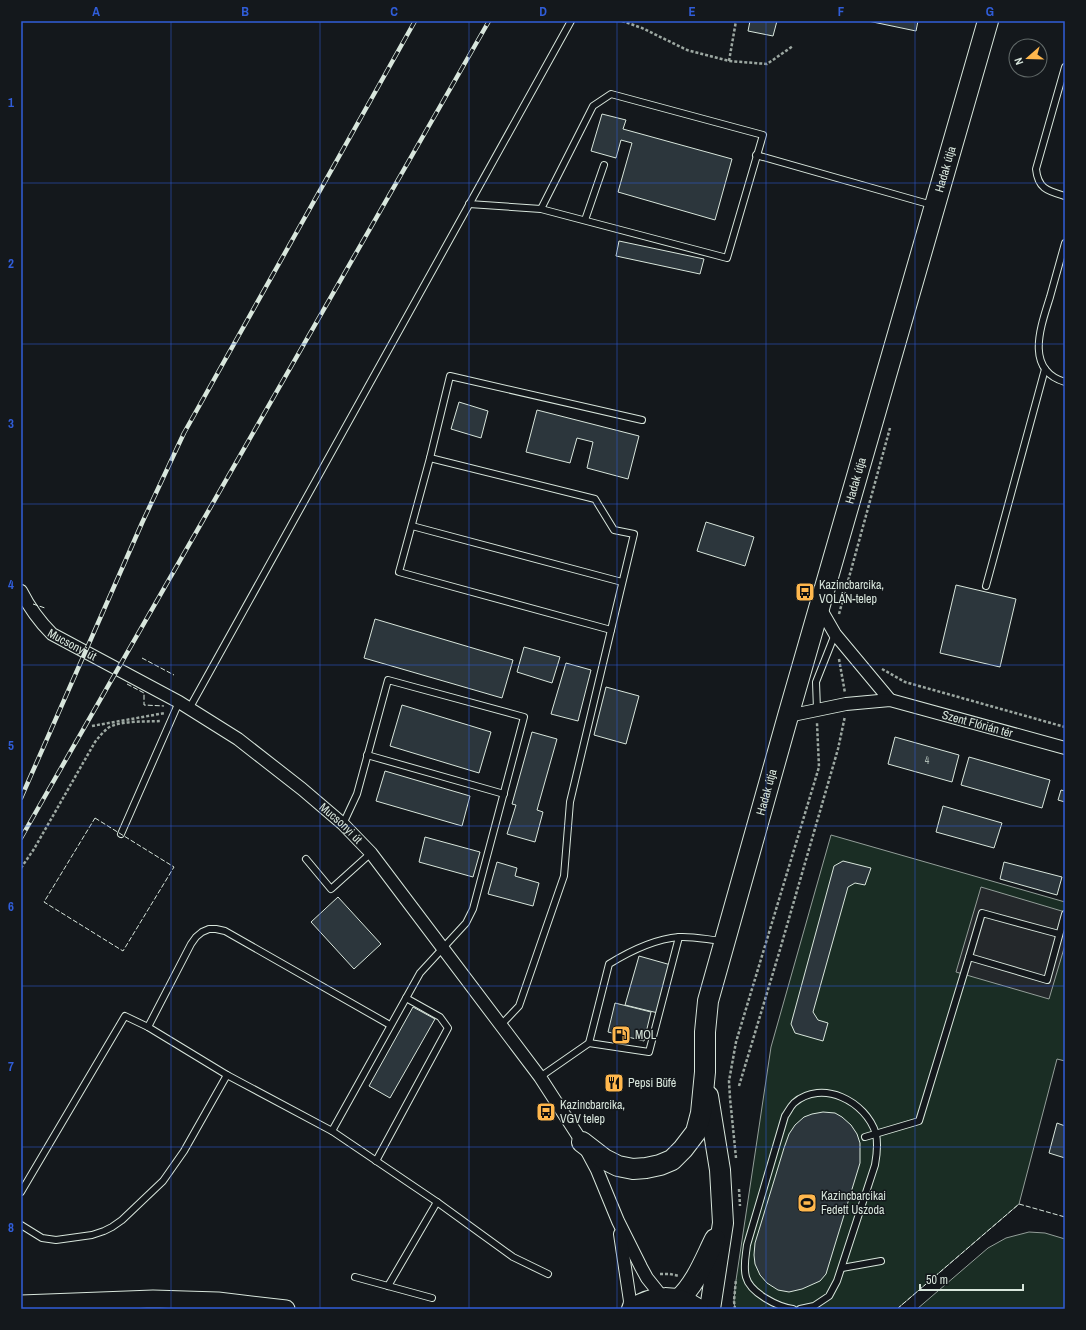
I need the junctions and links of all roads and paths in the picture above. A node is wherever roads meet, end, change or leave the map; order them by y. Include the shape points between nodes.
1 (571, 21) edge
2 (622, 21) edge
3 (736, 21) edge
4 (988, 21) edge
5 (793, 46) dead end
6 (729, 61) junction
7 (1065, 67) edge
8 (756, 155) junction
9 (604, 165) dead end
10 (1065, 196) edge
11 (469, 204) junction
12 (936, 206) junction
13 (541, 209) junction
14 (585, 220) junction
15 (1065, 243) edge
16 (1045, 369) junction
17 (1065, 382) edge
18 (642, 420) dead end
19 (430, 458) junction
20 (412, 526) junction
21 (622, 582) junction
22 (986, 586) dead end
23 (21, 591) edge
24 (820, 608) junction
25 (611, 630) junction
26 (835, 634) junction
27 (879, 666) dead end
28 (890, 700) junction
29 (846, 704) junction
30 (181, 707) junction
31 (817, 710) junction
32 (788, 716) junction
33 (170, 721) junction
34 (92, 726) dead end
35 (1065, 728) edge
36 (1065, 748) edge
37 (367, 755) junction
38 (504, 794) junction
39 (343, 824) junction
40 (121, 834) dead end
41 (371, 853) junction
42 (306, 858) dead end
43 (21, 868) edge
44 (1065, 914) edge
45 (1059, 934) junction
46 (680, 937) junction
47 (724, 941) junction
48 (443, 948) junction
49 (969, 957) junction
50 (406, 998) junction
51 (390, 1025) junction
52 (501, 1025) junction
53 (148, 1027) junction
54 (589, 1042) junction
55 (705, 1072) junction
56 (226, 1075) junction
57 (540, 1077) junction
58 (739, 1086) dead end
59 (732, 1117) dead end
60 (332, 1132) junction
61 (876, 1134) junction
62 (865, 1137) dead end
63 (582, 1142) junction
64 (376, 1160) junction
65 (21, 1192) edge
66 (437, 1202) junction
67 (618, 1221) junction
68 (723, 1223) junction
69 (21, 1225) edge
70 (881, 1261) dead end
71 (842, 1268) junction
72 (548, 1274) dead end
73 (355, 1277) dead end
74 (388, 1286) junction
75 (432, 1298) dead end
76 (671, 1299) junction
77 (21, 1304) edge
78 (286, 1309) edge
79 (630, 1309) edge
80 (698, 1309) edge
81 (710, 1309) edge
82 (793, 1309) edge
83 (800, 1309) edge

1 - 11 lane
2 - 6 path via 687,50
3 - 6 path
4 - 12 main road, Hadak útja
5 - 6 path via 767,64
7 - 10 lane via 1036,169 1041,185
8 - 12 lane
8 - 13 lane via 762,135 611,94 593,106
8 - 14 lane via 727,258
9 - 14 lane
11 - 13 lane
11 - 30 lane
12 - 24 main road, Hadak útja
13 - 14 lane
15 - 16 lane via 1040,332 1039,348
16 - 17 lane via 1056,379
16 - 22 lane
18 - 19 lane via 450,376
19 - 20 lane
19 - 21 lane via 594,499 614,530 634,534
20 - 21 lane
20 - 25 lane via 399,572
21 - 25 lane
23 - 30 street, Mucsonyi út via 41,624 52,634
24 - 26 street
24 - 32 main road, Hadak útja
25 - 52 lane via 570,802 564,876 519,1006
26 - 28 street
26 - 29 path
26 - 31 lane via 816,682
27 - 35 path via 905,682
28 - 29 street, Szent Flórián tér
28 - 36 street, Szent Flórián tér
29 - 31 street, Szent Flórián tér
29 - 58 path via 838,749
30 - 33 lane
30 - 34 path
30 - 39 street, Mucsonyi út via 238,739 262,756
31 - 32 street, Szent Flórián tér
31 - 59 path via 819,767 736,1042 729,1081
32 - 47 main road, Hadak útja
33 - 40 lane
33 - 43 path via 126,723 108,728 95,742
37 - 38 lane
37 - 38 lane via 388,680 524,717
37 - 39 lane via 357,794
38 - 48 lane via 473,909 466,923
39 - 41 street, Mucsonyi út
41 - 42 lane via 331,889
41 - 48 street, Mucsonyi út
44 - 45 lane
45 - 49 lane via 982,913
45 - 49 lane via 1047,980
46 - 47 lane
46 - 54 lane via 643,947 609,964
46 - 54 lane via 649,1052
47 - 55 main road, Hadak útja via 708,1001 704,1032
48 - 50 lane via 420,973
48 - 52 street, Mucsonyi út
49 - 61 lane via 919,1121
50 - 51 lane
50 - 64 lane via 440,1017 448,1028
51 - 53 lane via 225,931 209,929 202,932 191,944
51 - 60 lane
52 - 57 street, Mucsonyi út
53 - 56 lane
53 - 65 lane via 125,1016
54 - 57 lane
55 - 63 main road via 701,1113 696,1132 672,1160 660,1165 633,1169 618,1166 604,1159
55 - 68 main road via 720,1170
56 - 60 lane
56 - 69 lane via 184,1150 163,1181 122,1220 104,1232 56,1240 42,1238
57 - 63 street, Mucsonyi út
60 - 64 lane
61 - 62 lane
61 - 71 lane via 878,1150 875,1165
61 - 82 lane via 866,1115 857,1105 832,1093 820,1093 800,1099 785,1116 747,1245 745,1263 746,1278 755,1292 769,1301
63 - 67 street, Mucsonyi út via 602,1181
64 - 66 lane
66 - 72 lane via 513,1257
66 - 74 lane
67 - 76 street via 647,1278
67 - 79 street
68 - 76 main road via 687,1291
68 - 81 main road
70 - 71 lane
71 - 83 lane via 829,1296 814,1306
73 - 74 lane
74 - 75 lane
76 - 79 main road via 650,1300
76 - 80 main road
77 - 78 main road via 153,1299 218,1301

